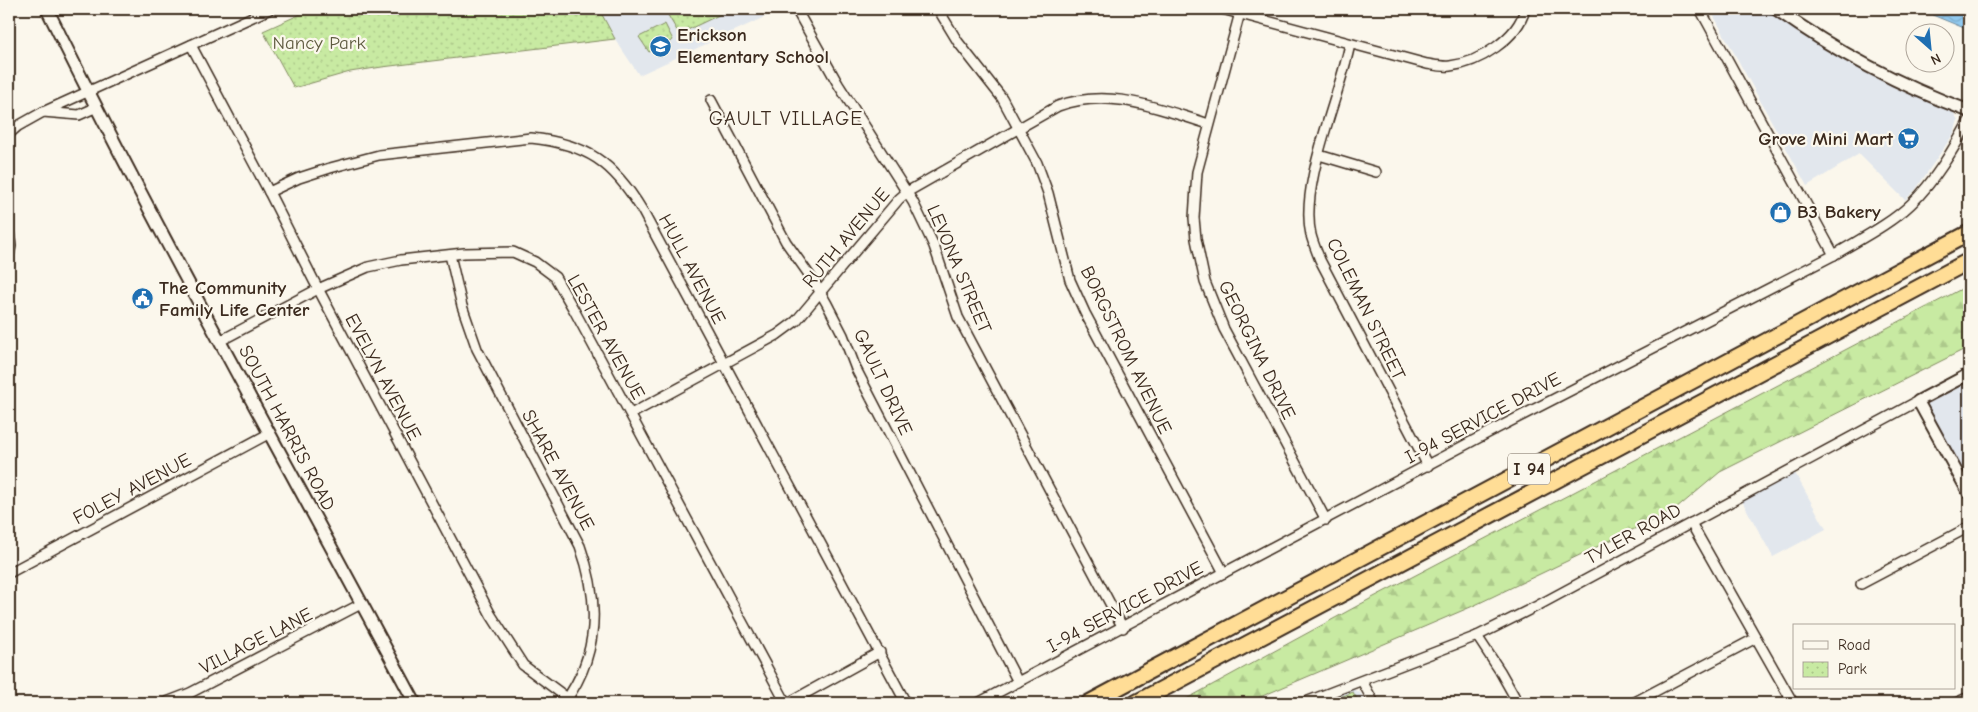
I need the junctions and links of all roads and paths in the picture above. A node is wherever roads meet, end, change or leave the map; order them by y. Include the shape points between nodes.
1 (47, 9) edge
2 (270, 9) edge
3 (796, 9) edge
4 (938, 9) edge
5 (1222, 9) edge
6 (1525, 9) edge
7 (1700, 9) edge
8 (1776, 9) edge
9 (1240, 11) edge
10 (1350, 44) junction
11 (191, 45) junction
12 (88, 92) junction
13 (711, 100) dead end
14 (97, 108) junction
15 (1969, 111) edge
16 (43, 112) junction
17 (1969, 121) edge
18 (1209, 124) junction
19 (1019, 128) junction
20 (9, 134) edge
21 (1320, 155) junction
22 (1376, 172) dead end
23 (269, 192) junction
24 (907, 192) junction
25 (9, 232) edge
26 (1969, 233) edge
27 (9, 255) edge
28 (450, 255) junction
29 (1834, 255) junction
30 (1969, 261) edge
31 (318, 289) junction
32 (820, 294) junction
33 (220, 341) junction
34 (724, 363) junction
35 (1969, 374) edge
36 (1918, 401) junction
37 (631, 414) junction
38 (270, 433) junction
39 (1428, 466) junction
40 (1969, 494) edge
41 (1326, 520) junction
42 (1691, 522) junction
43 (1969, 527) edge
44 (9, 573) edge
45 (1224, 574) junction
46 (1861, 584) dead end
47 (361, 604) junction
48 (1123, 628) junction
49 (1477, 636) junction
50 (1756, 638) junction
51 (880, 652) junction
52 (1362, 681) junction
53 (1018, 682) junction
54 (1969, 697) edge
55 (568, 702) edge
56 (164, 703) edge
57 (415, 703) edge
58 (787, 703) edge
59 (906, 703) edge
60 (978, 703) edge
61 (1089, 703) edge
62 (1136, 703) edge
63 (1303, 703) edge
64 (1374, 703) edge
65 (1518, 703) edge
66 (1633, 703) edge
67 (1792, 703) edge
68 (1956, 703) edge

1 - 12 main road, SOUTH HARRIS ROAD
2 - 11 street
3 - 24 street, LEVONA STREET via 838,84
4 - 19 street, BORGSTROM AVENUE via 958,42 1002,98
5 - 9 street
6 - 10 street via 1510,35 1497,47 1476,59 1450,66 1427,64
7 - 29 street
8 - 15 main road via 1872,68
9 - 10 street
9 - 18 street, GEORGINA DRIVE
10 - 21 street, COLEMAN STREET
11 - 12 street
11 - 23 street, EVELYN AVENUE
12 - 14 main road, SOUTH HARRIS ROAD
12 - 16 street
13 - 32 street, GAULT DRIVE via 786,242
14 - 16 street via 79,115
14 - 33 main road, SOUTH HARRIS ROAD
16 - 20 street
17 - 29 street, I-94 SERVICE DRIVE via 1935,177 1911,204
18 - 19 street, RUTH AVENUE via 1121,99 1097,97 1058,106
18 - 41 street, GEORGINA DRIVE via 1197,172 1194,218 1205,282 1224,329
19 - 24 street, RUTH AVENUE
19 - 45 street, BORGSTROM AVENUE via 1048,193 1070,280
21 - 22 street
21 - 39 street, COLEMAN STREET via 1309,200 1311,234 1320,260
23 - 31 street, EVELYN AVENUE
23 - 34 street, HULL AVENUE via 299,178 379,155 531,138 556,141 579,149 603,162 628,186
24 - 32 street, RUTH AVENUE
24 - 48 street, LEVONA STREET via 934,246 958,317
25 - 27 street
26 - 61 highway, I 94
28 - 31 street, LESTER AVENUE via 368,267
28 - 37 street, LESTER AVENUE via 513,252 536,262 555,277
28 - 55 street, SHARE AVENUE via 462,306 477,349 580,546 590,572 592,634 583,673
29 - 39 street, I-94 SERVICE DRIVE
30 - 62 highway, I 94
31 - 33 street, LESTER AVENUE
31 - 55 street, EVELYN AVENUE via 507,642 523,664
32 - 34 street, RUTH AVENUE via 796,321 777,335
32 - 53 street, GAULT DRIVE via 843,335 856,369 914,485
33 - 38 main road, SOUTH HARRIS ROAD
34 - 37 street, RUTH AVENUE
34 - 51 street, HULL AVENUE
35 - 36 street, TYLER ROAD
36 - 40 street
36 - 42 street, TYLER ROAD
37 - 58 street, LESTER AVENUE
38 - 44 street, FOLEY AVENUE
38 - 47 main road, SOUTH HARRIS ROAD
39 - 41 street, I-94 SERVICE DRIVE
41 - 45 street, I-94 SERVICE DRIVE
42 - 49 street, TYLER ROAD
42 - 50 street
43 - 46 street
45 - 48 street, I-94 SERVICE DRIVE
47 - 56 street, VILLAGE LANE via 190,693
47 - 57 main road, SOUTH HARRIS ROAD
48 - 53 street, I-94 SERVICE DRIVE
49 - 52 street, TYLER ROAD
49 - 65 street
50 - 66 street
50 - 67 street
51 - 58 street
51 - 59 street, HULL AVENUE
52 - 63 street, TYLER ROAD
52 - 64 street
53 - 60 street, I-94 SERVICE DRIVE
54 - 68 street

